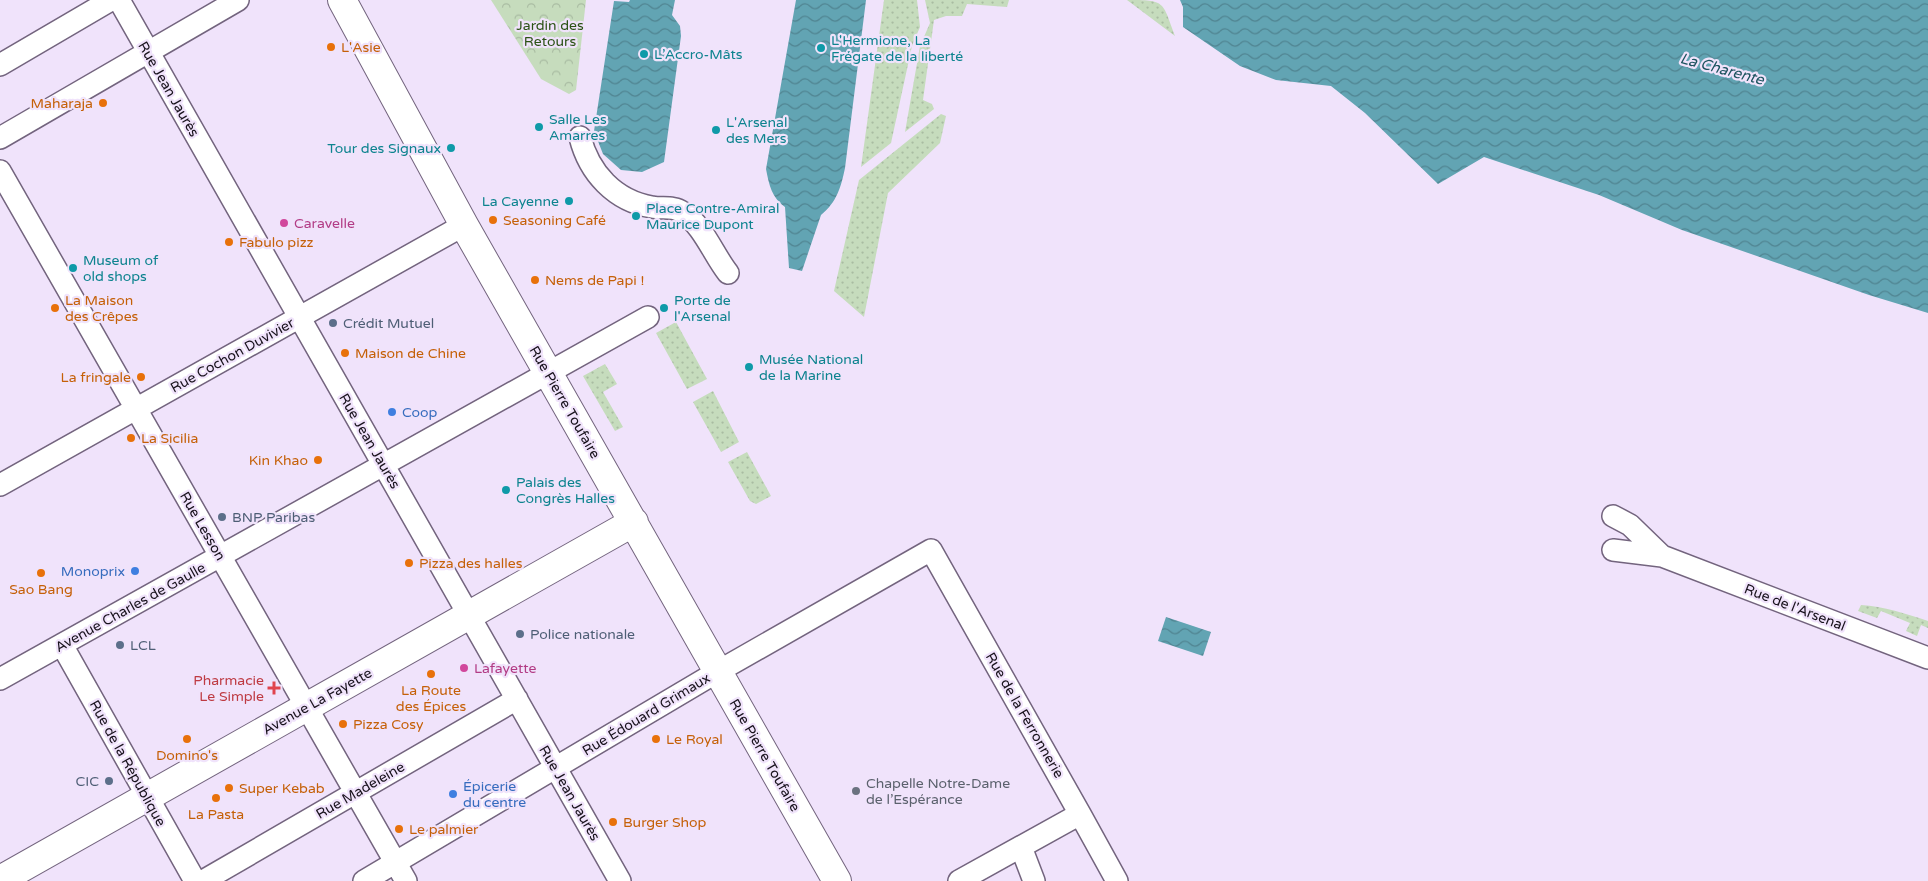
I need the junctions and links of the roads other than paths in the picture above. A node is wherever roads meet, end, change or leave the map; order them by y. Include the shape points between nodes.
1 (110, 0) edge
2 (119, 0) edge
3 (238, 0) edge
4 (342, 0) edge
5 (148, 52) junction
6 (0, 65) edge
7 (580, 137) dead end
8 (0, 138) edge
9 (0, 171) edge
10 (464, 225) junction
11 (728, 273) dead end
12 (648, 316) dead end
13 (300, 318) junction
14 (548, 372) junction
15 (136, 409) junction
16 (383, 465) junction
17 (0, 485) edge
18 (1613, 516) dead end
19 (634, 522) junction
20 (931, 550) joint
21 (1613, 550) dead end
22 (220, 556) junction
23 (1662, 556) junction
24 (469, 615) junction
25 (62, 644) junction
26 (1928, 658) edge
27 (717, 672) junction
28 (0, 679) edge
29 (517, 699) junction
30 (306, 707) junction
31 (556, 767) junction
32 (356, 793) junction
33 (147, 797) junction
34 (1080, 814) junction
35 (1021, 847) junction
36 (396, 862) junction
37 (0, 880) edge
38 (195, 881) edge
39 (203, 881) edge
40 (364, 881) edge
41 (406, 881) edge
42 (620, 881) edge
43 (837, 881) edge
44 (959, 881) edge
45 (1034, 881) edge
46 (1116, 881) edge

1 - 6 street
2 - 5 street, Rue Jean Jaurès
3 - 5 street
4 - 10 main road, Rue Pierre Toufaire
5 - 8 street
5 - 13 street, Rue Jean Jaurès
7 - 11 street via 588,160 607,186 638,205 681,211 699,228
9 - 15 street, Rue Lesson
10 - 13 street, Rue Cochon Duvivier
10 - 14 main road, Rue Pierre Toufaire
12 - 14 street
13 - 15 street, Rue Cochon Duvivier
13 - 16 street, Rue Jean Jaurès
14 - 16 street, Avenue Charles de Gaulle
14 - 19 main road, Rue Pierre Toufaire
15 - 17 street, Rue Cochon Duvivier
15 - 22 street, Rue Lesson
16 - 22 street, Avenue Charles de Gaulle
16 - 24 street, Rue Jean Jaurès
18 - 23 street, Rue de l'Arsenal via 1630,525
19 - 24 main road, Avenue La Fayette
19 - 27 main road, Rue Pierre Toufaire
20 - 27 street, Rue Édouard Grimaux
20 - 34 street, Rue de la Ferronnerie
21 - 23 street, Rue de l'Arsenal
22 - 25 street, Avenue Charles de Gaulle
22 - 30 street, Rue Lesson
23 - 26 street, Rue de l'Arsenal
24 - 29 street, Rue Jean Jaurès
24 - 30 main road, Avenue La Fayette
25 - 28 street, Avenue Charles de Gaulle
25 - 33 street, Rue de la République
27 - 31 street, Rue Édouard Grimaux
27 - 43 main road, Rue Pierre Toufaire
29 - 31 street, Rue Jean Jaurès
29 - 32 street, Rue Madeleine
30 - 32 street, Rue Lesson
30 - 33 main road, Avenue La Fayette
31 - 36 street, Rue Édouard Grimaux
31 - 42 street, Rue Jean Jaurès
32 - 36 street, Rue Lesson
32 - 39 street, Rue Madeleine
33 - 37 main road, Avenue La Fayette
33 - 38 street, Rue de la République
34 - 35 street
34 - 46 street, Rue de la Ferronnerie
35 - 44 street
35 - 45 street
36 - 40 street, Rue Édouard Grimaux
36 - 41 street, Rue Lesson

